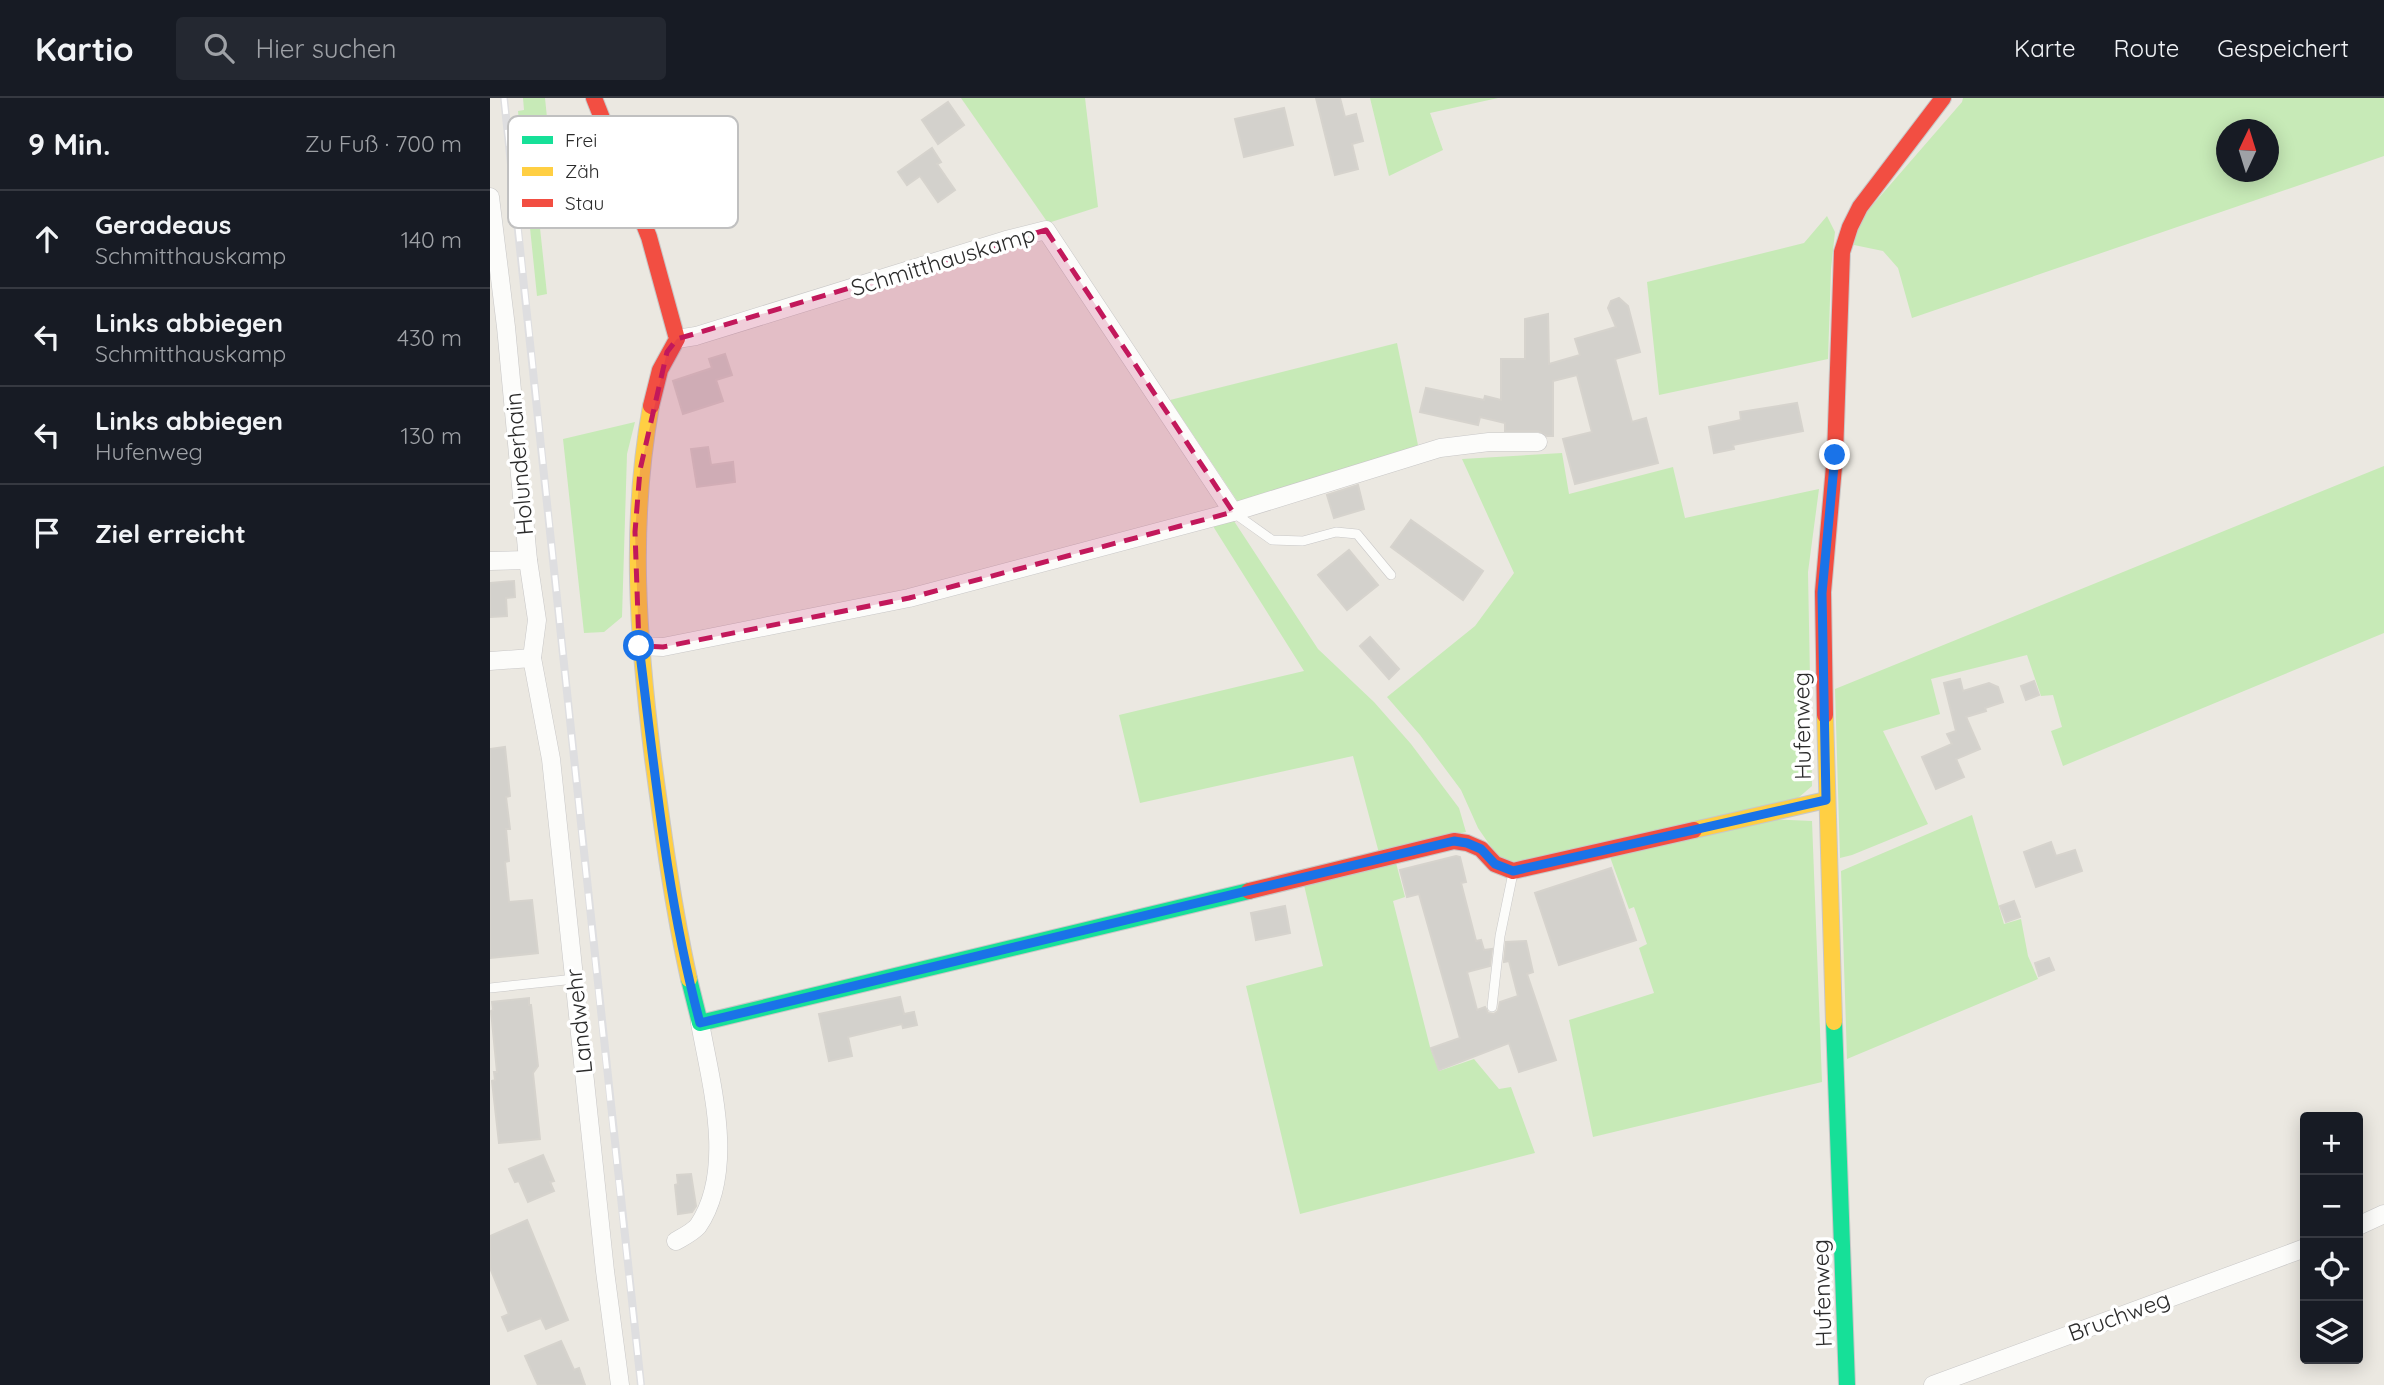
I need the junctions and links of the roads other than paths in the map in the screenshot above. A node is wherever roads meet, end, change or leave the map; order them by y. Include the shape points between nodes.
1 (593, 98) edge
2 (1943, 98) edge
3 (601, 116) edge
4 (490, 197) edge
5 (646, 228) edge
6 (498, 329) edge
7 (677, 339) junction
8 (1538, 442) dead end
9 (1233, 512) junction
10 (528, 560) junction
11 (490, 561) edge
12 (1391, 575) dead end
13 (639, 646) junction
14 (532, 658) junction
15 (490, 661) edge
16 (1826, 800) junction
17 (1513, 871) junction
18 (575, 979) junction
19 (490, 989) edge
20 (1492, 1007) dead end
21 (700, 1023) junction
22 (2384, 1214) edge
23 (2363, 1224) edge
24 (676, 1241) dead end
25 (2300, 1250) edge
26 (620, 1385) edge
27 (1847, 1385) edge
28 (1933, 1385) edge

1 - 3 street
2 - 16 street, Hufenweg via 1869,193 1843,248 1835,455 1822,593
4 - 6 street, Holunderhain
5 - 7 street
6 - 10 street, Holunderhain
7 - 9 street, Schmitthauskamp via 1046,230
7 - 13 street via 658,376 640,470 635,532
8 - 9 street via 1440,448
9 - 12 lane via 1272,540 1357,534
9 - 13 street via 909,598 663,647
10 - 11 street, Holunderhain
10 - 14 street, Holunderhain via 537,620
13 - 21 street via 660,810
14 - 15 street
14 - 18 street, Landwehr via 551,759
16 - 17 street
16 - 27 street, Hufenweg
17 - 20 lane
17 - 21 street via 1495,864 1481,849 1454,841
18 - 19 lane
18 - 26 street, Landwehr
21 - 24 street via 719,1132 716,1178 697,1228
22 - 23 street
25 - 28 street, Bruchweg

